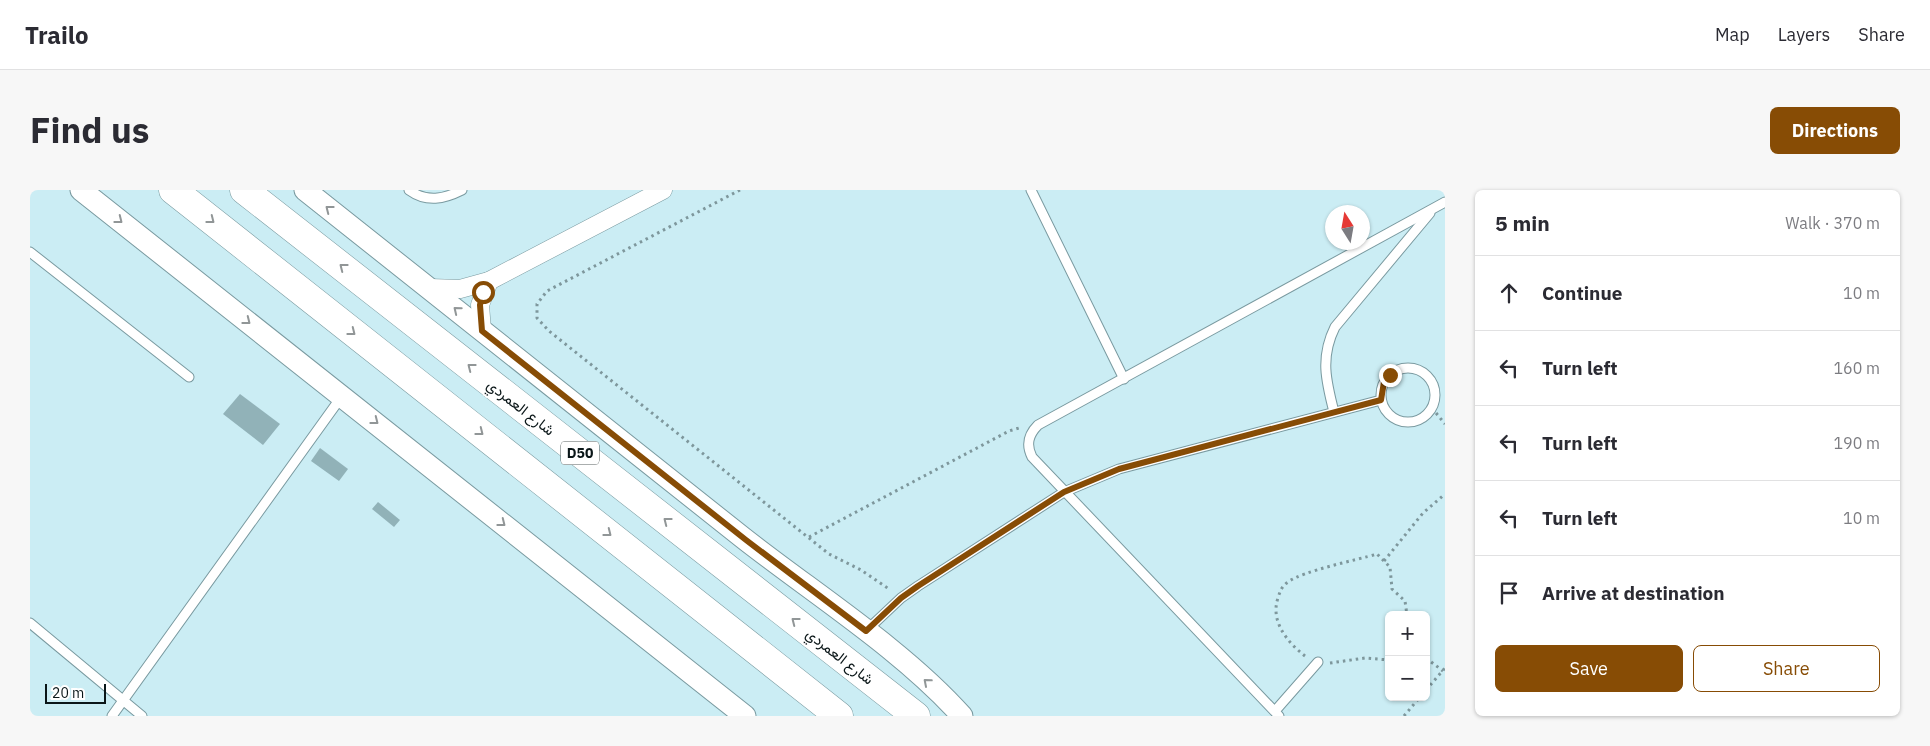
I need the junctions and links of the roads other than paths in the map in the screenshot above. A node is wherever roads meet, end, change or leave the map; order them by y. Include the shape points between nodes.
1 (81, 190) edge
2 (173, 190) edge
3 (244, 190) edge
4 (305, 190) edge
5 (409, 190) edge
6 (462, 190) edge
7 (663, 190) edge
8 (1031, 190) edge
9 (1445, 202) edge
10 (1433, 209) junction
11 (30, 252) edge
12 (489, 281) junction
13 (430, 288) junction
14 (482, 331) junction
15 (189, 376) dead end
16 (1124, 378) junction
17 (342, 396) junction
18 (1381, 400) junction
19 (1334, 412) junction
20 (1064, 492) junction
21 (30, 623) edge
22 (866, 631) junction
23 (1318, 662) road end
24 (123, 701) junction
25 (1277, 714) edge
26 (112, 716) edge
27 (142, 716) edge
28 (745, 716) edge
29 (839, 716) edge
30 (916, 716) edge
31 (962, 716) edge

1 -> 17 street
2 -> 29 main road
30 -> 3 main road, شارع العمردي / D50
13 -> 4 street
5 - 6 lane via 434,199
7 - 12 street
8 - 16 lane
9 - 10 lane
10 - 16 lane
10 - 19 lane via 1335,327 1329,339 1324,367
11 - 15 lane
12 - 13 street via 460,289
12 - 14 street via 480,305
14 -> 13 street
14 - 22 street
16 - 20 lane via 1033,430 1028,444 1032,457
17 - 24 lane
17 -> 28 street
18 - 18 lane via 1390,416 1408,422 1426,416 1435,399 1431,382 1425,374 1408,368 1398,370 1384,382
18 - 19 lane
19 - 20 lane via 1119,469
20 - 22 lane via 901,598
20 - 25 lane
21 - 24 lane
31 -> 22 street
23 - 25 lane
24 - 26 lane
24 - 27 lane

